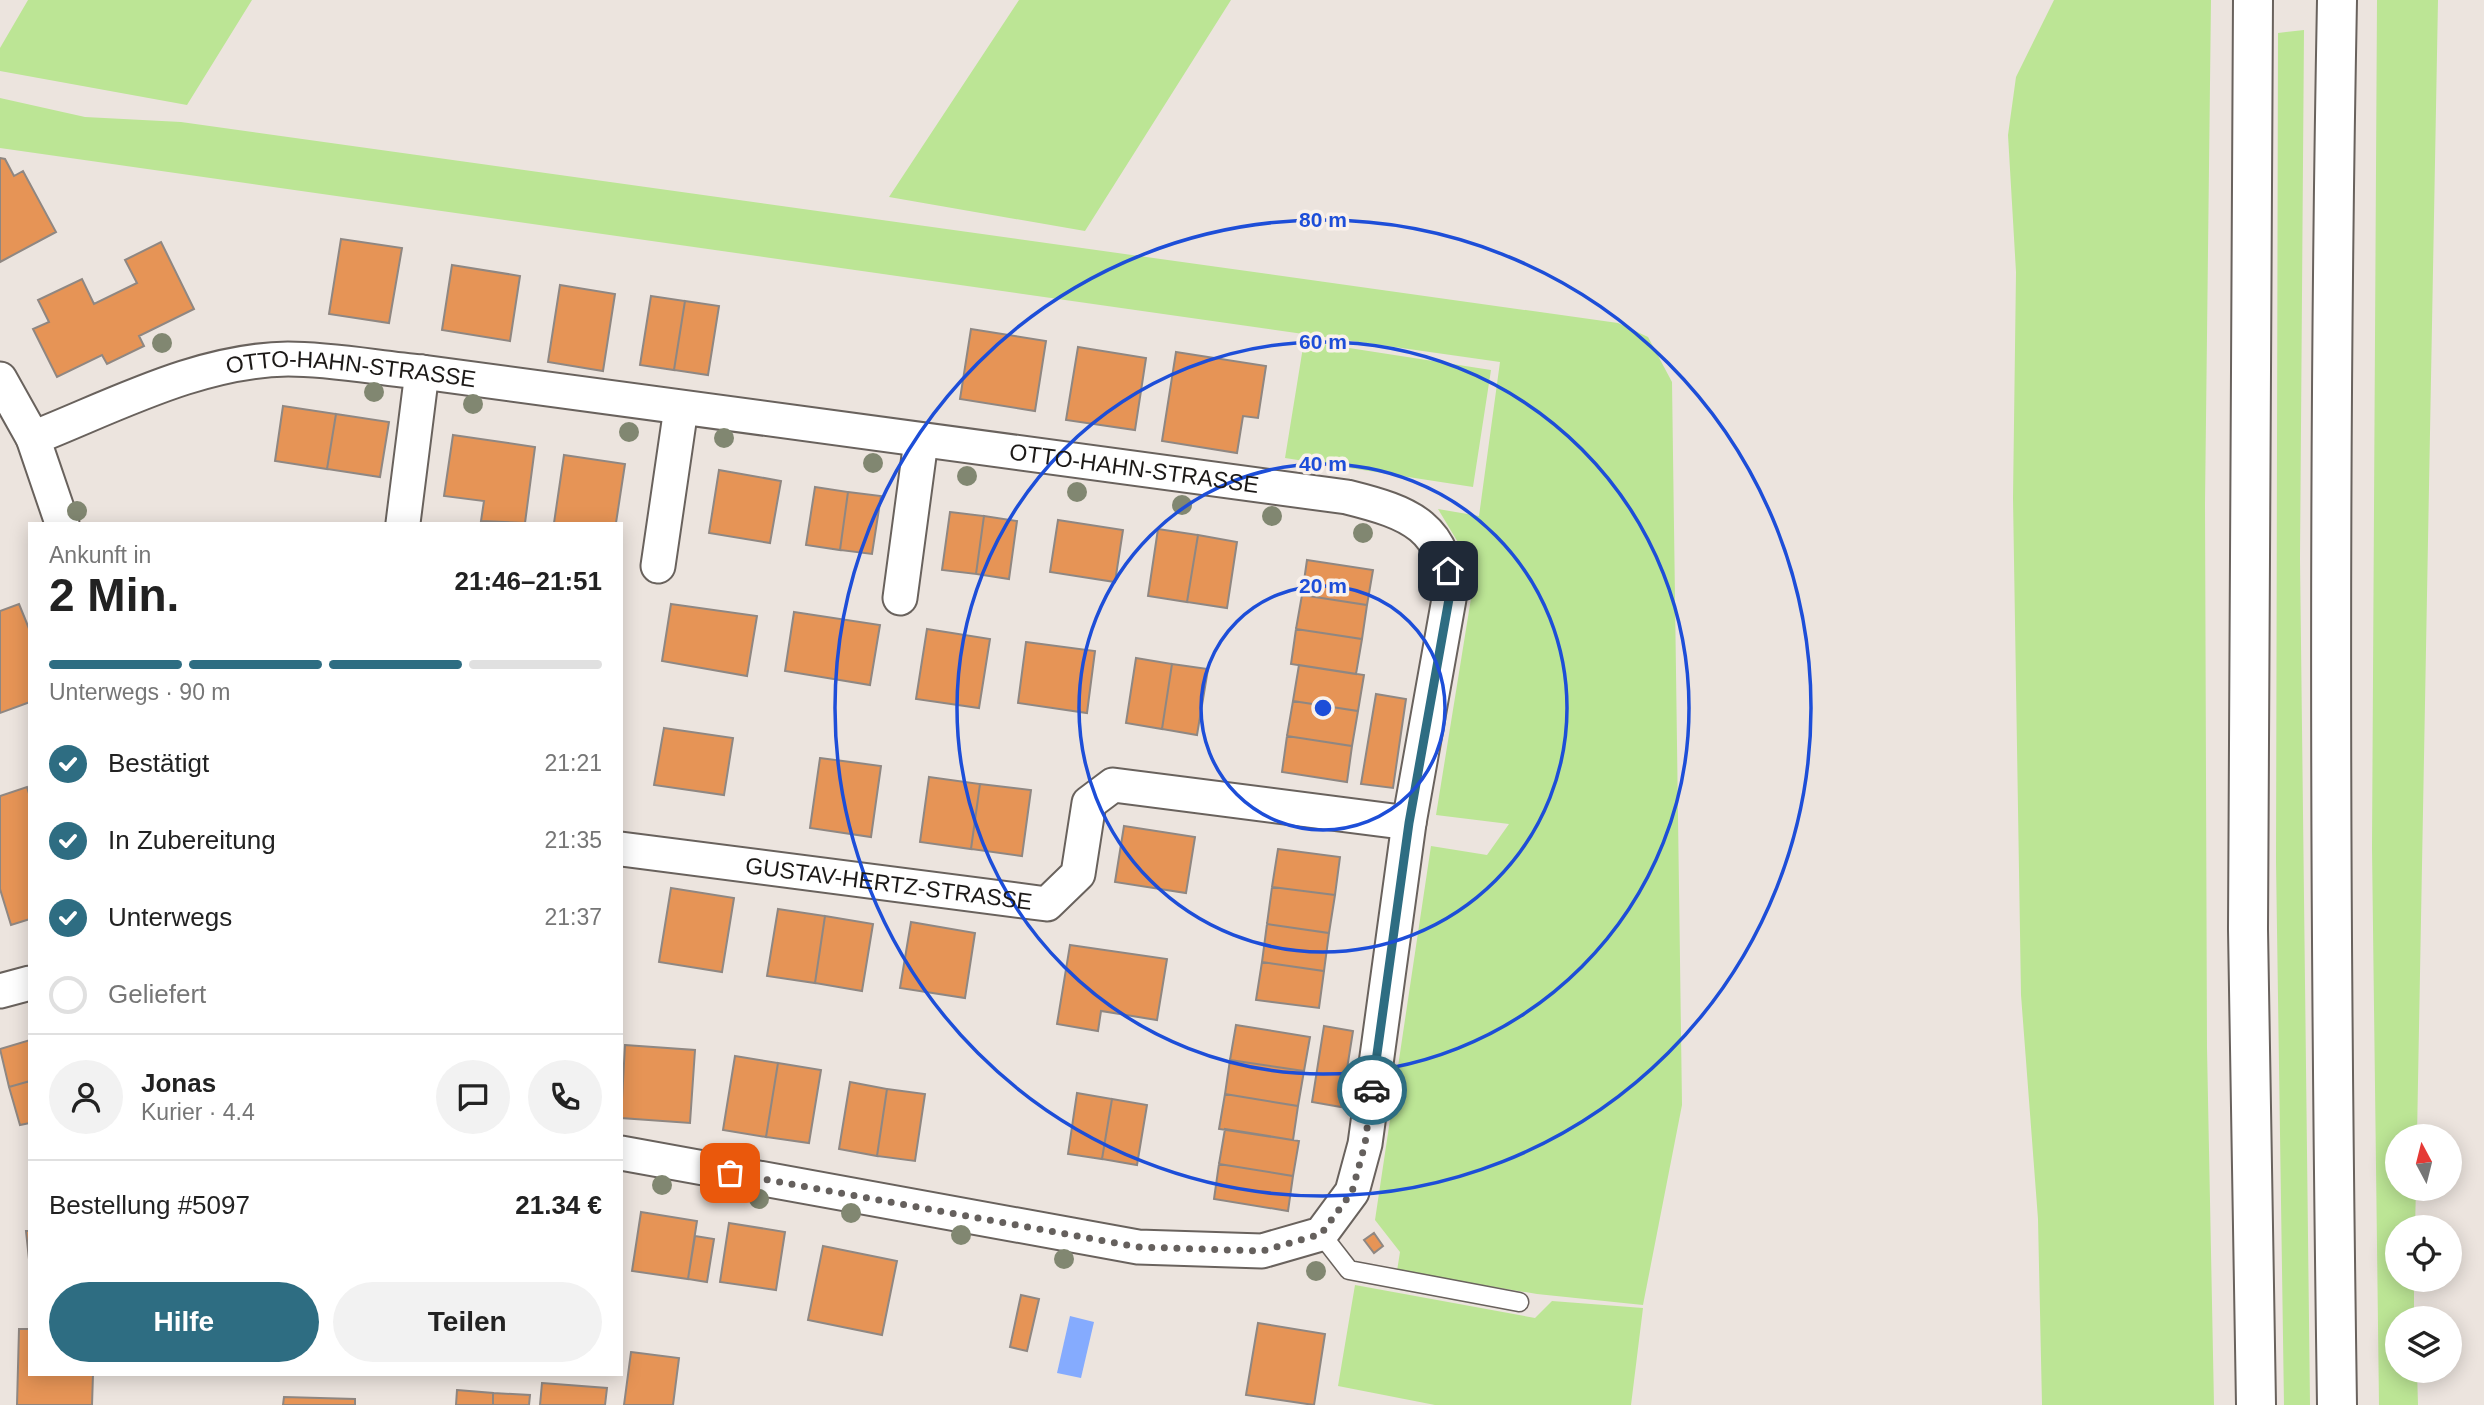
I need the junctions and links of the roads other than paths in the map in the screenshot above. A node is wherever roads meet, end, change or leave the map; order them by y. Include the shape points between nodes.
1 (2253, 0) edge
2 (2337, 0) edge
3 (422, 372) junction
4 (0, 379) edge
5 (681, 408) junction
6 (33, 438) junction
7 (921, 441) junction
8 (61, 522) edge
9 (403, 522) edge
10 (658, 566) dead end
11 (900, 598) dead end
12 (1409, 823) junction
13 (623, 849) edge
14 (28, 984) edge
15 (0, 991) edge
16 (623, 1153) edge
17 (1321, 1234) junction
18 (1519, 1303) dead end
19 (2256, 1405) edge
20 (2337, 1405) edge

1 - 19 highway via 2248,929
2 - 20 highway via 2329,421
3 - 5 street, OTTO-HAHN-STRASSE
3 - 6 street, OTTO-HAHN-STRASSE via 288,359 237,364 187,377
3 - 9 street
4 - 6 street
5 - 7 street, OTTO-HAHN-STRASSE
5 - 10 street
6 - 8 street
7 - 11 street
7 - 12 street, OTTO-HAHN-STRASSE via 1347,497 1389,507 1419,524 1437,544 1448,571 1449,599
12 - 13 street, GUSTAV-HERTZ-STRASSE via 1112,785 1089,803 1078,874 1047,904
12 - 17 street, OTTO-HAHN-STRASSE via 1365,1144 1352,1192
14 - 15 street
16 - 17 street via 1138,1247 1262,1251
17 - 18 lane via 1349,1270

